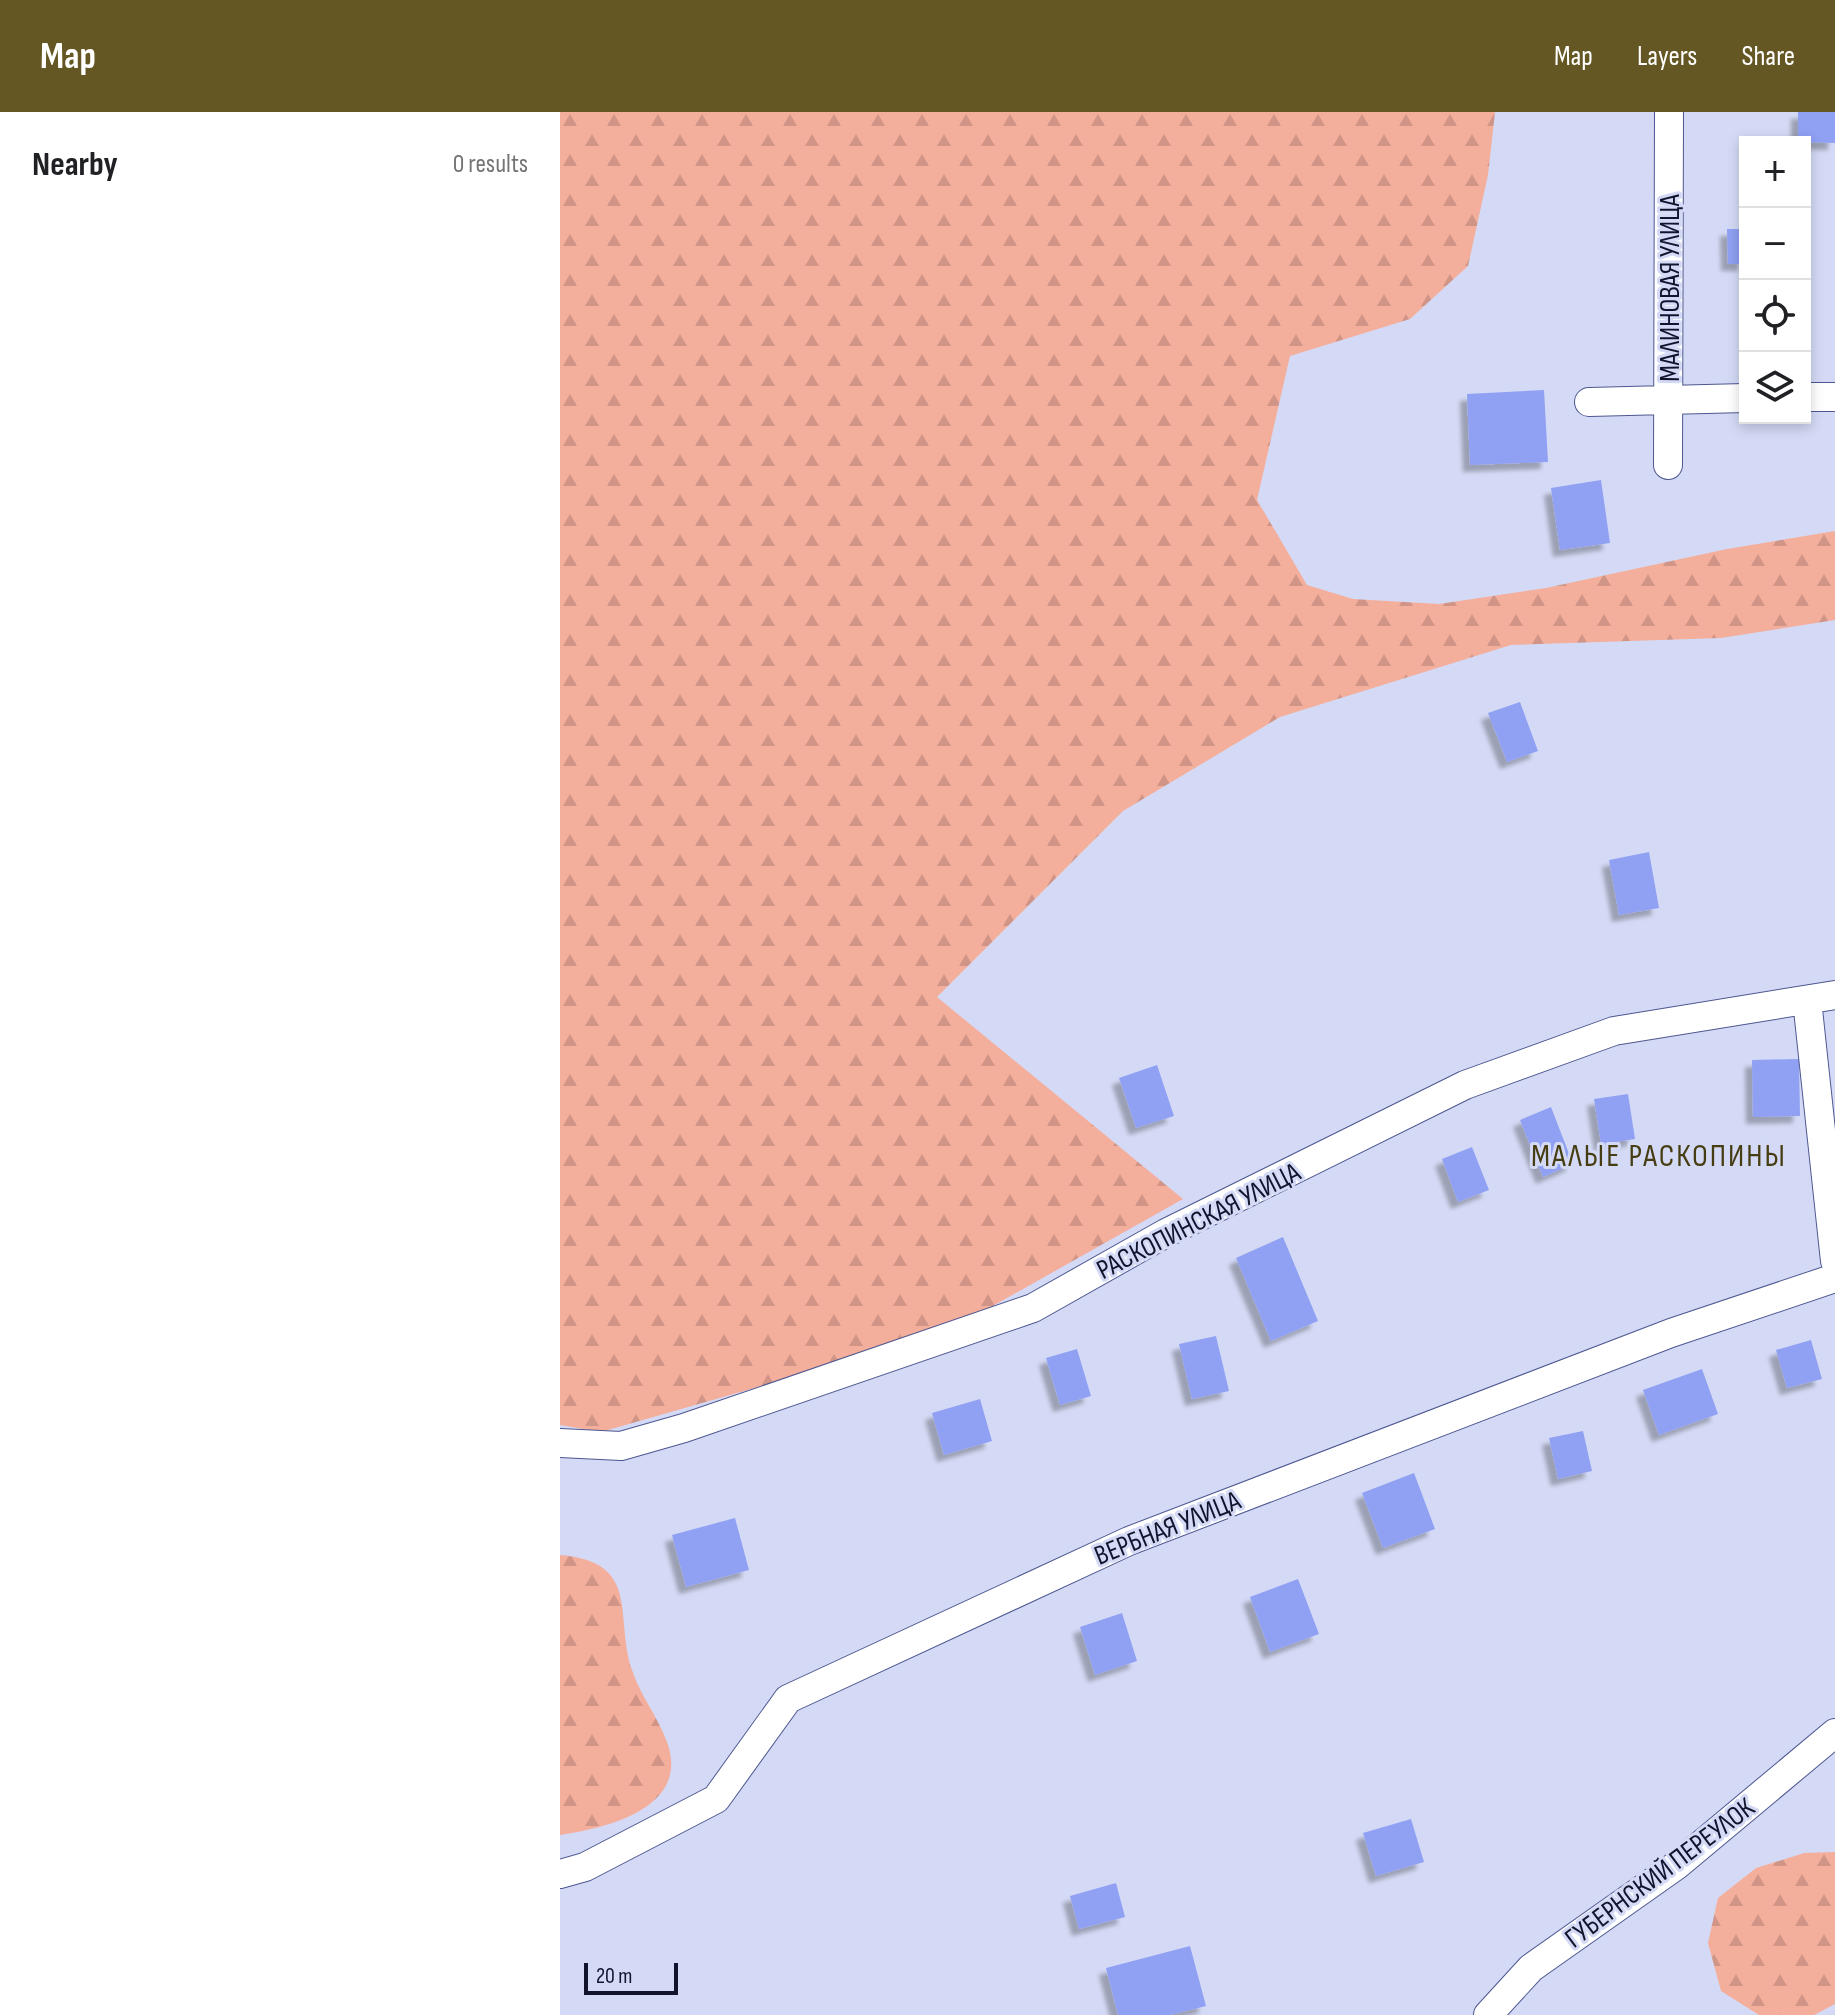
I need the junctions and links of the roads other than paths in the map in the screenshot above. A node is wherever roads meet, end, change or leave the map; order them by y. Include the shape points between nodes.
1 (1669, 112) edge
2 (1811, 397) edge
3 (1835, 397) edge
4 (1739, 398) edge
5 (1668, 399) junction
6 (1589, 402) dead end
7 (1668, 465) dead end
8 (1835, 995) edge
9 (1807, 1000) junction
10 (1835, 1261) edge
11 (1835, 1278) edge
12 (560, 1443) edge
13 (1835, 1733) edge
14 (560, 1874) edge
15 (1488, 2015) edge

1 - 5 street, МАЛИНОВАЯ УЛИЦА
2 - 3 street
4 - 5 street
5 - 6 street
5 - 7 street, МАЛИНОВАЯ УЛИЦА
8 - 9 street, РАСКОПИНСКАЯ УЛИЦА
9 - 10 street
9 - 12 street, РАСКОПИНСКАЯ УЛИЦА via 1614,1031 1465,1085 1166,1233 1033,1308 621,1446
11 - 14 street, ВЕРБНАЯ УЛИЦА via 1671,1333 1143,1535 788,1699 716,1799 585,1867
13 - 15 street, ГУБЕРНСКИЙ ПЕРЕУЛОК via 1677,1865 1531,1968

